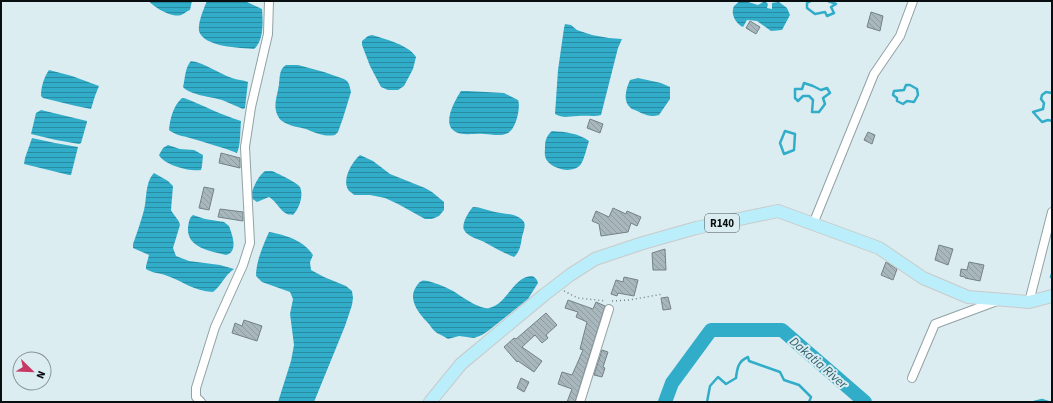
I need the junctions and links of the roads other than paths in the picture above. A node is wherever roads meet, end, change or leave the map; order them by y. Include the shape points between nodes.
1 (269, 1) edge
2 (913, 1) edge
3 (1052, 212) edge
4 (813, 224) junction
5 (1052, 296) edge
6 (1000, 300) junction
7 (1029, 302) junction
8 (610, 309) dead end
9 (912, 378) dead end
10 (201, 402) edge
11 (430, 402) edge
12 (580, 402) edge

1 - 10 street via 268,34 245,146 250,243 215,327 196,388 196,397
2 - 4 street via 900,36 874,74
3 - 7 street
4 - 6 main road, R140 via 879,248 923,278 968,297
4 - 11 main road, R140 via 778,211 696,228 595,259 570,275 462,364
5 - 7 main road, R140
6 - 7 main road, R140
6 - 9 street via 935,324
8 - 12 street

